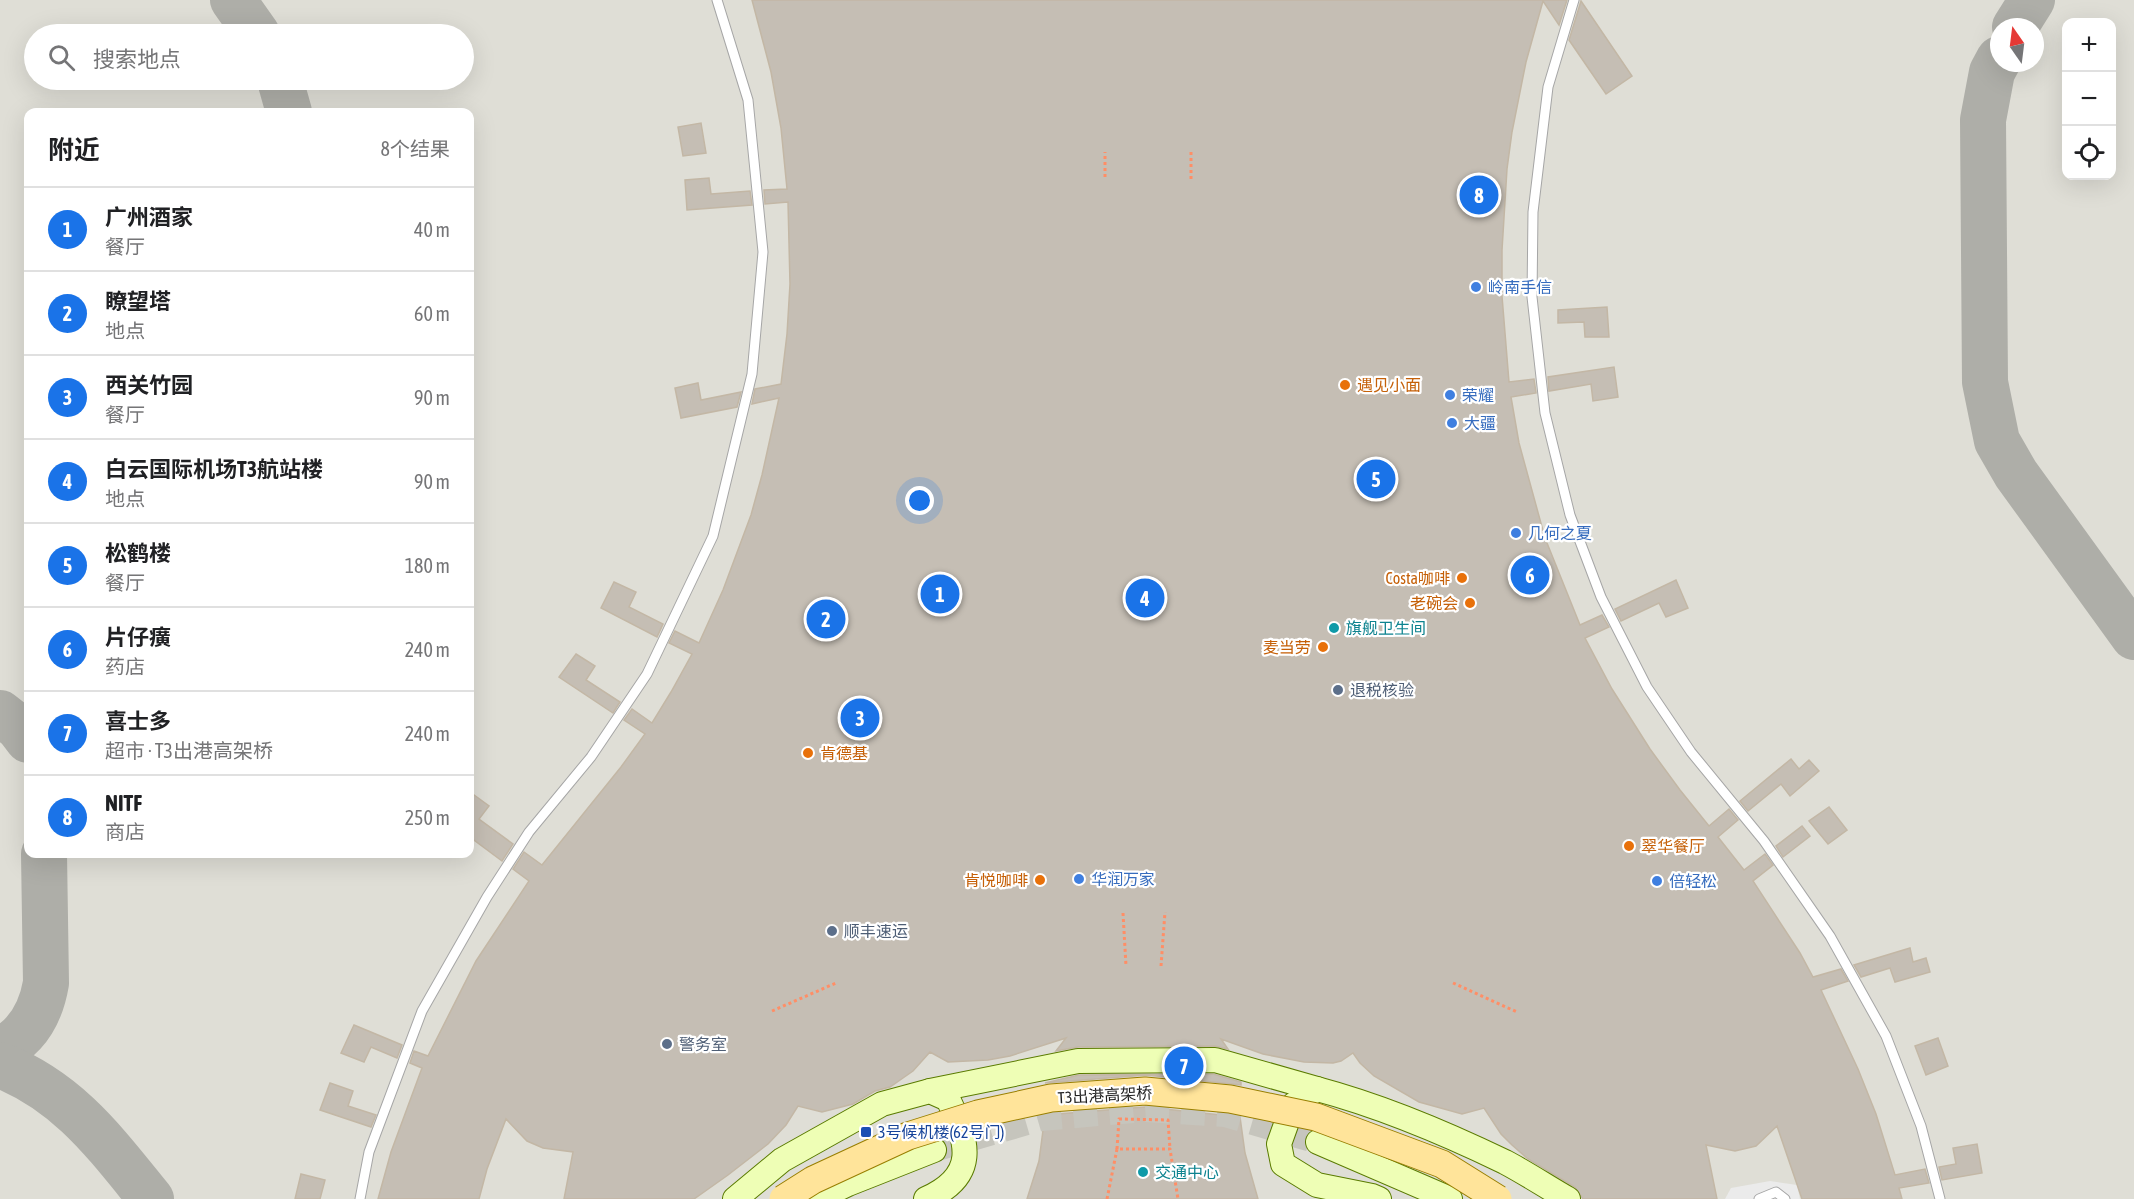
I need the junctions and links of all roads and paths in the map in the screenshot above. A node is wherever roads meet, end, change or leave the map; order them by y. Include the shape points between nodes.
1 (717, 0) edge
2 (1574, 0) edge
3 (1105, 152) dead end
4 (1191, 152) dead end
5 (1105, 177) dead end
6 (1191, 179) dead end
7 (1165, 912) dead end
8 (1123, 913) dead end
9 (1126, 966) dead end
10 (1161, 966) dead end
11 (1453, 982) dead end
12 (836, 983) dead end
13 (772, 1011) dead end
14 (1517, 1012) dead end
15 (1317, 1089) junction
16 (930, 1091) junction
17 (1318, 1142) tunnel mouth
18 (1117, 1149) junction
19 (1170, 1149) junction
20 (934, 1150) tunnel mouth
21 (360, 1199) edge
22 (735, 1199) edge
23 (783, 1199) edge
24 (817, 1199) edge
25 (926, 1199) edge
26 (1107, 1199) edge
27 (1178, 1199) edge
28 (1379, 1199) edge
29 (1450, 1199) edge
30 (1498, 1199) edge
31 (1568, 1199) edge
32 (1759, 1199) edge
33 (1785, 1199) edge
34 (1940, 1199) edge

1 - 21 lane via 748,100 763,252 752,374 713,537 647,674 591,757 530,832 487,897 422,1011 369,1152
2 - 34 lane via 1548,87 1533,212 1532,297 1545,413 1570,515 1601,597 1647,687 1691,752 1764,841 1817,917 1887,1036 1921,1126
3 - 5 path
4 - 6 path
7 - 10 path
8 - 9 path
11 - 14 path
12 - 13 path
15 - 16 main road via 1215,1060 1078,1061
15 - 28 main road via 1293,1105 1279,1144 1283,1164 1317,1185
15 - 31 main road via 1422,1126 1506,1162
16 - 22 main road via 882,1104 782,1160
16 - 25 main road via 948,1100 960,1124 965,1153 961,1173 943,1191
17 - 29 main road
18 - 19 path
18 - 19 path via 1119,1119 1142,1118 1168,1120
18 - 26 path
19 - 27 path
20 - 24 main road
23 - 30 main road, T3出港高架桥, bridge via 813,1180 908,1136 978,1114 1051,1098 1145,1091 1230,1099 1316,1117 1442,1164
32 - 33 lane via 1776,1192

